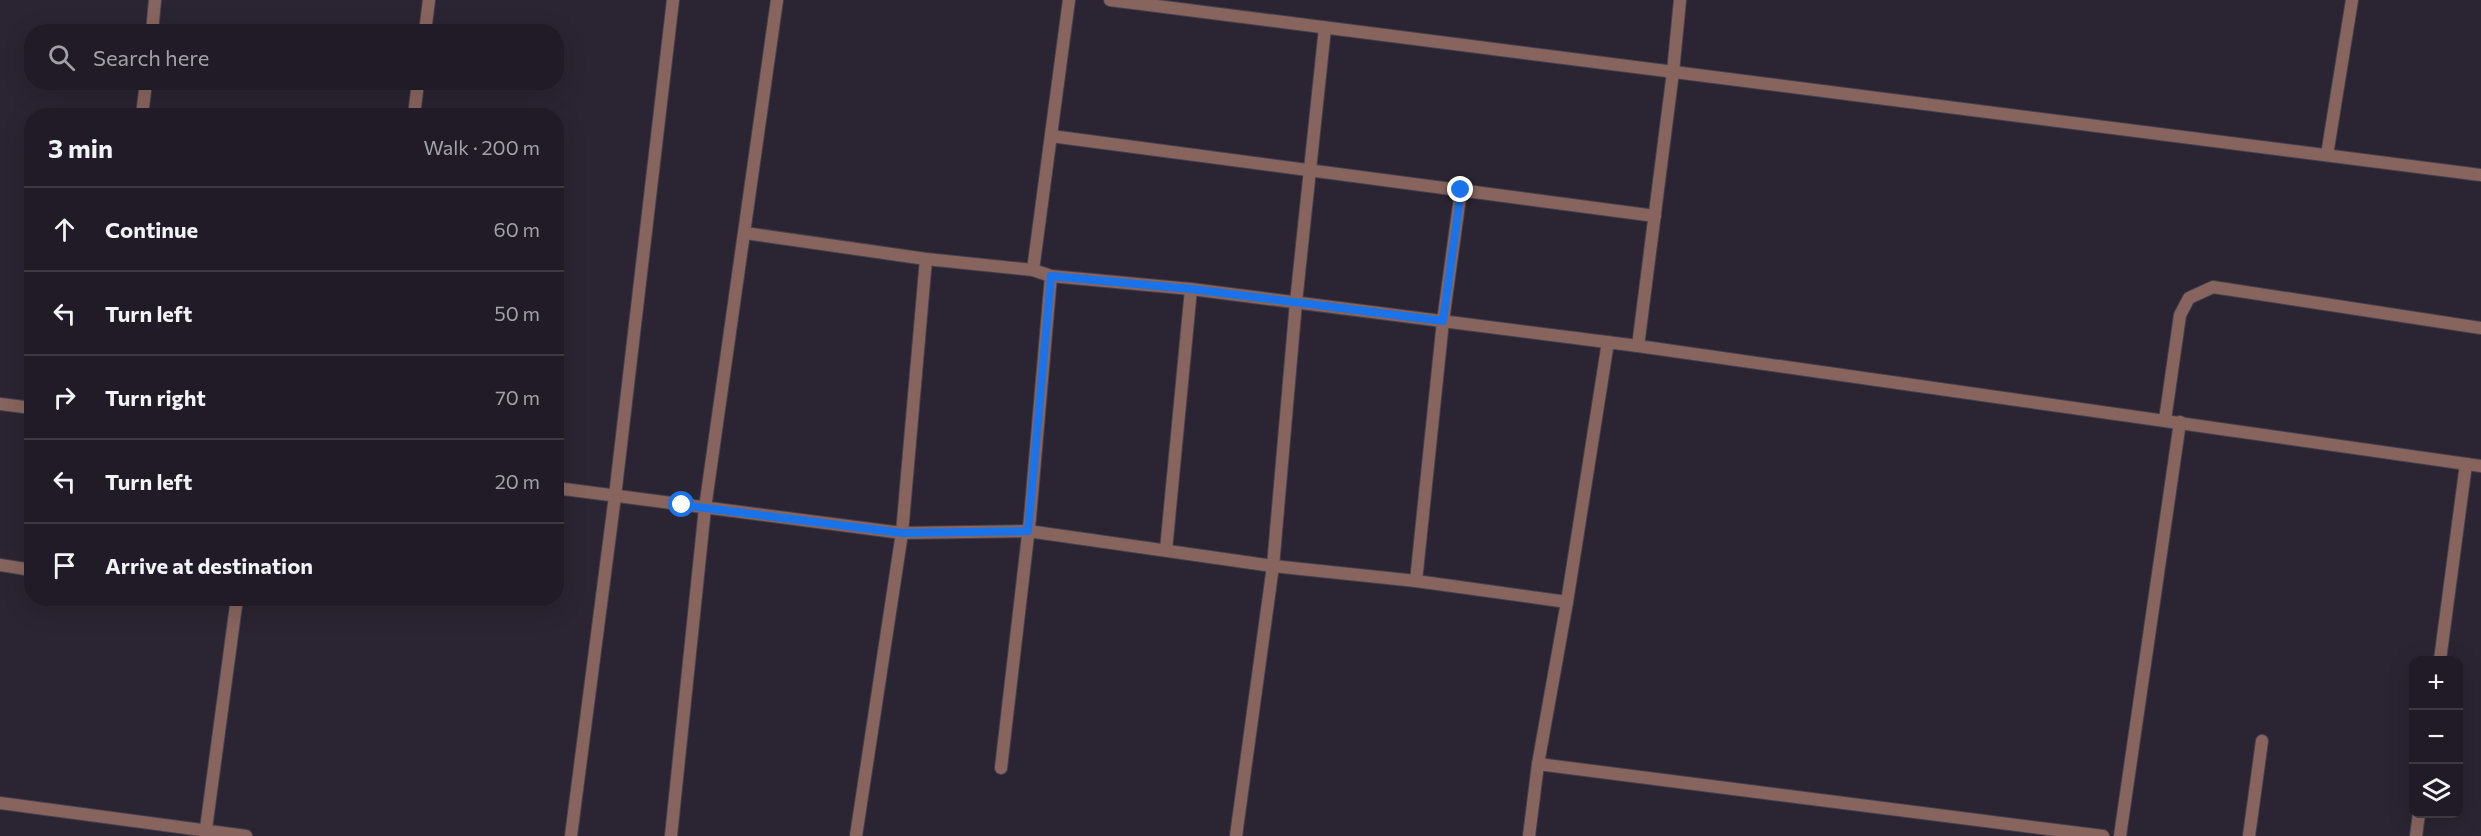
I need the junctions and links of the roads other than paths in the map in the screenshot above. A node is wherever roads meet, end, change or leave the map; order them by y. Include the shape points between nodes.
1 (155, 0) edge
2 (429, 0) edge
3 (673, 0) edge
4 (777, 0) edge
5 (1069, 0) edge
6 (1110, 0) edge
7 (1680, 0) edge
8 (2352, 0) edge
9 (153, 24) edge
10 (426, 24) edge
11 (1325, 28) junction
12 (1674, 72) junction
13 (145, 90) edge
14 (417, 90) edge
15 (143, 108) edge
16 (415, 108) edge
17 (1051, 136) junction
18 (2327, 155) junction
19 (1310, 170) junction
20 (2481, 175) edge
21 (1461, 190) junction
22 (1655, 216) junction
23 (745, 233) junction
24 (926, 259) junction
25 (1033, 270) junction
26 (1051, 276) junction
27 (1191, 289) junction
28 (1296, 302) junction
29 (1443, 321) junction
30 (2481, 328) edge
31 (1608, 342) junction
32 (1638, 346) junction
33 (0, 404) edge
34 (24, 407) edge
35 (2165, 420) junction
36 (2180, 422) junction
37 (2466, 464) junction
38 (2481, 466) edge
39 (564, 489) edge
40 (615, 496) junction
41 (705, 508) junction
42 (1028, 531) junction
43 (902, 533) junction
44 (1166, 550) junction
45 (0, 565) edge
46 (1273, 566) junction
47 (24, 569) edge
48 (1416, 581) junction
49 (1567, 602) junction
50 (236, 606) edge
51 (2441, 656) edge
52 (2262, 741) dead end
53 (1538, 764) junction
54 (1001, 768) dead end
55 (0, 803) edge
56 (2418, 818) edge
57 (206, 833) edge
58 (246, 836) edge
59 (571, 836) edge
60 (671, 836) edge
61 (856, 836) edge
62 (1236, 836) edge
63 (1528, 836) edge
64 (2103, 836) edge
65 (2120, 836) edge
66 (2249, 836) edge
67 (2416, 836) edge

1 - 9 street
2 - 10 street
3 - 40 street
4 - 23 street
5 - 17 street
6 - 11 street
7 - 12 street
8 - 18 street
11 - 12 street
11 - 19 street
12 - 18 street
12 - 22 street
13 - 15 street
14 - 16 street
17 - 19 street
17 - 25 street
18 - 20 street
19 - 21 street
19 - 28 street
21 - 22 street
21 - 29 street
22 - 32 street
23 - 24 street
23 - 41 street
24 - 25 street
24 - 43 street
25 - 26 street
26 - 27 street
26 - 42 street
27 - 28 street
27 - 44 street
28 - 29 street
28 - 46 street
29 - 31 street
29 - 48 street
30 - 35 street via 2213,286 2189,298 2180,315
31 - 32 street
31 - 49 street
32 - 35 street
33 - 34 street
35 - 36 street
36 - 37 street
36 - 65 street
37 - 38 street
37 - 51 street
39 - 40 street
40 - 41 street
40 - 59 street
41 - 43 street
41 - 60 street
42 - 43 street
42 - 44 street
42 - 54 street
43 - 61 street
44 - 46 street
45 - 47 street
46 - 48 street
46 - 62 street
48 - 49 street
49 - 53 street
50 - 57 street
52 - 66 street
53 - 63 street
53 - 64 street
55 - 57 street
56 - 67 street
57 - 58 street

